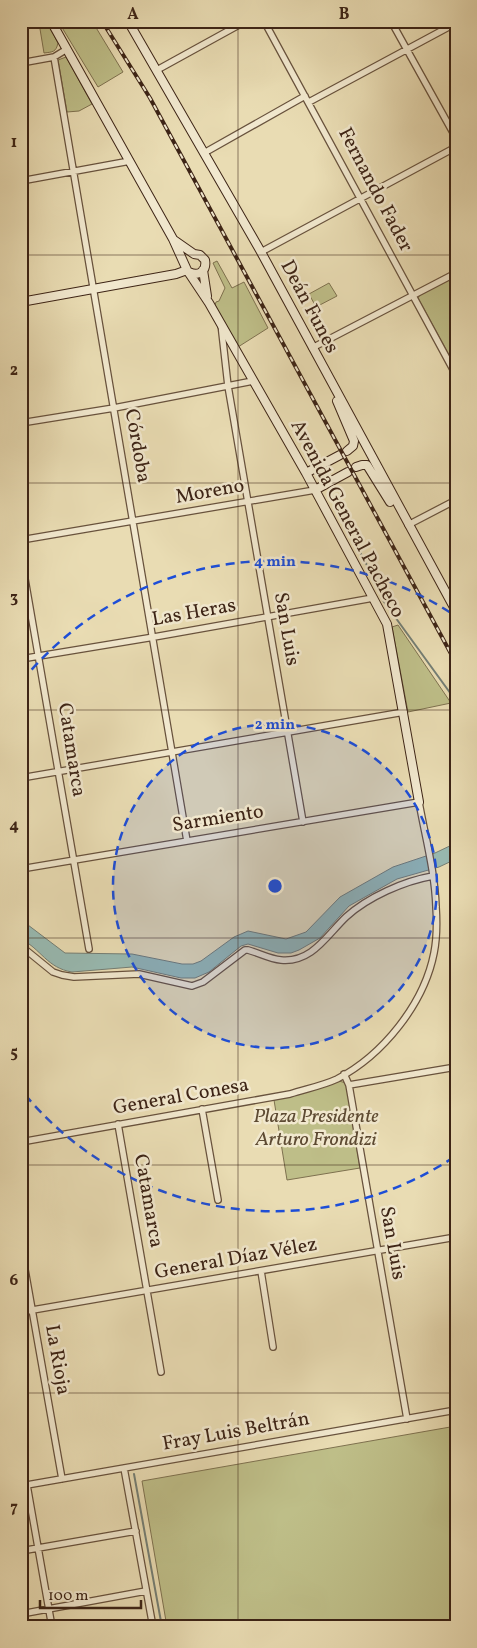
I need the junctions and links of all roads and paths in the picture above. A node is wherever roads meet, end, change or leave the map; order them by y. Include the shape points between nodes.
1 (51, 21) edge
2 (128, 21) edge
3 (246, 21) edge
4 (264, 21) edge
5 (391, 21) edge
6 (456, 24) edge
7 (67, 49) junction
8 (407, 50) junction
9 (54, 57) junction
10 (21, 63) edge
11 (157, 70) junction
12 (305, 96) junction
13 (309, 102) junction
14 (456, 138) edge
15 (456, 148) edge
16 (204, 153) junction
17 (130, 161) junction
18 (72, 172) junction
19 (21, 181) edge
20 (360, 200) junction
21 (173, 238) junction
22 (261, 252) junction
23 (194, 254) junction
24 (187, 270) junction
25 (203, 270) junction
26 (456, 273) edge
27 (93, 289) junction
28 (413, 296) junction
29 (21, 302) edge
30 (209, 303) junction
31 (221, 324) junction
32 (312, 348) junction
33 (456, 375) edge
34 (253, 381) junction
35 (228, 386) junction
36 (339, 397) junction
37 (114, 408) junction
38 (21, 422) edge
39 (356, 467) dead end
40 (348, 472) dead end
41 (306, 473) junction
42 (315, 490) junction
43 (456, 500) edge
44 (248, 502) junction
45 (133, 522) junction
46 (408, 525) junction
47 (21, 540) edge
48 (21, 556) edge
49 (373, 598) junction
50 (456, 611) edge
51 (268, 617) junction
52 (154, 637) junction
53 (39, 656) junction
54 (21, 659) edge
55 (404, 712) junction
56 (287, 732) junction
57 (173, 751) junction
58 (58, 772) junction
59 (21, 778) edge
60 (419, 802) junction
61 (303, 822) junction
62 (187, 841) junction
63 (73, 860) junction
64 (21, 869) edge
65 (432, 874) junction
66 (21, 946) edge
67 (89, 949) dead end
68 (456, 1067) edge
69 (344, 1074) junction
70 (349, 1085) junction
71 (202, 1109) junction
72 (118, 1124) junction
73 (21, 1142) edge
74 (218, 1200) dead end
75 (456, 1237) edge
76 (21, 1247) edge
77 (377, 1251) junction
78 (261, 1271) junction
79 (147, 1291) junction
80 (32, 1310) junction
81 (21, 1312) edge
82 (273, 1347) dead end
83 (161, 1372) dead end
84 (456, 1410) edge
85 (406, 1419) junction
86 (124, 1468) junction
87 (62, 1479) junction
88 (24, 1486) edge
89 (136, 1531) junction
90 (38, 1548) junction
91 (21, 1551) edge
92 (146, 1591) junction
93 (48, 1609) junction
94 (21, 1614) edge
95 (52, 1627) edge
96 (153, 1627) edge

1 - 7 street, Avenida General Pacheco
2 - 11 street, Deán Funes
3 - 11 street
4 - 12 street, Fernando Fader
5 - 8 street
6 - 8 street
7 - 9 street
7 - 17 street, Avenida General Pacheco
8 - 13 street
8 - 14 street
9 - 10 street
9 - 18 street, Córdoba
11 - 16 street, Deán Funes
12 - 13 street, Fernando Fader
12 - 16 street
13 - 20 street, Fernando Fader
15 - 20 street
16 - 22 street, Deán Funes
17 - 18 street
17 - 21 street, Avenida General Pacheco
18 - 19 street
18 - 27 street, Córdoba
20 - 22 street
20 - 28 street, Fernando Fader
21 - 23 street, Avenida General Pacheco
21 - 24 street, Avenida General Pacheco
22 - 32 street, Deán Funes
23 - 24 street via 188,257
23 - 25 street via 205,260
24 - 25 street via 198,274
24 - 27 street
24 - 30 street, Avenida General Pacheco
25 - 30 street
26 - 28 street
27 - 29 street
27 - 37 street, Córdoba
28 - 32 street
28 - 33 street, Fernando Fader
30 - 31 street, Avenida General Pacheco
31 - 34 street, Avenida General Pacheco
31 - 35 street, San Luis
32 - 36 street, Deán Funes
34 - 35 street
34 - 41 street, Avenida General Pacheco
35 - 37 street
35 - 44 street, San Luis
36 - 41 street via 353,446
36 - 46 street, Deán Funes
37 - 38 street
37 - 45 street, Córdoba
39 - 46 street via 367,465
40 - 42 street
41 - 42 street, Avenida General Pacheco
42 - 44 street, Moreno
42 - 49 street, Avenida General Pacheco
43 - 46 street
44 - 45 street, Moreno
44 - 51 street, San Luis
45 - 47 street, Moreno
45 - 52 street, Córdoba
46 - 50 street, Deán Funes
48 - 53 street, Catamarca
49 - 51 street, Las Heras
49 - 55 street, Avenida General Pacheco via 390,632
51 - 52 street, Las Heras
51 - 56 street, San Luis
52 - 53 street, Las Heras
52 - 57 street, Córdoba
53 - 54 street, Las Heras
53 - 58 street, Catamarca
55 - 56 street
55 - 60 street, Avenida General Pacheco
56 - 57 street
56 - 61 street, San Luis
57 - 58 street
57 - 62 street, Córdoba
58 - 59 street
58 - 63 street, Catamarca
60 - 61 street, Sarmiento
60 - 65 street, General Conesa
61 - 62 street, Sarmiento
62 - 63 street, Sarmiento
63 - 64 street, Sarmiento
63 - 67 street, Catamarca
65 - 66 street via 390,889 354,911 319,947 304,956 282,960 245,950 198,985 139,974 62,975 53,972
65 - 69 street, General Conesa via 436,908 434,950 423,986 391,1035
68 - 70 street
69 - 70 street, San Luis
69 - 71 street, General Conesa via 323,1085 290,1094
70 - 77 street, San Luis
71 - 72 street, General Conesa
71 - 74 street
72 - 73 street, General Conesa
72 - 79 street, Catamarca
75 - 77 street, General Díaz Vélez
76 - 80 street, La Rioja
77 - 78 street, General Díaz Vélez
77 - 85 street, San Luis
78 - 79 street, General Díaz Vélez
78 - 82 street
79 - 80 street, General Díaz Vélez
79 - 83 street, Catamarca
80 - 81 street, General Díaz Vélez
80 - 87 street, La Rioja
84 - 85 street, Fray Luis Beltrán
85 - 86 street, Fray Luis Beltrán
86 - 87 street, Fray Luis Beltrán
86 - 89 street
87 - 88 street, Fray Luis Beltrán
88 - 90 street
89 - 90 street
89 - 92 street
90 - 91 street
90 - 93 street
92 - 93 street
92 - 96 street
93 - 94 street
93 - 95 street

